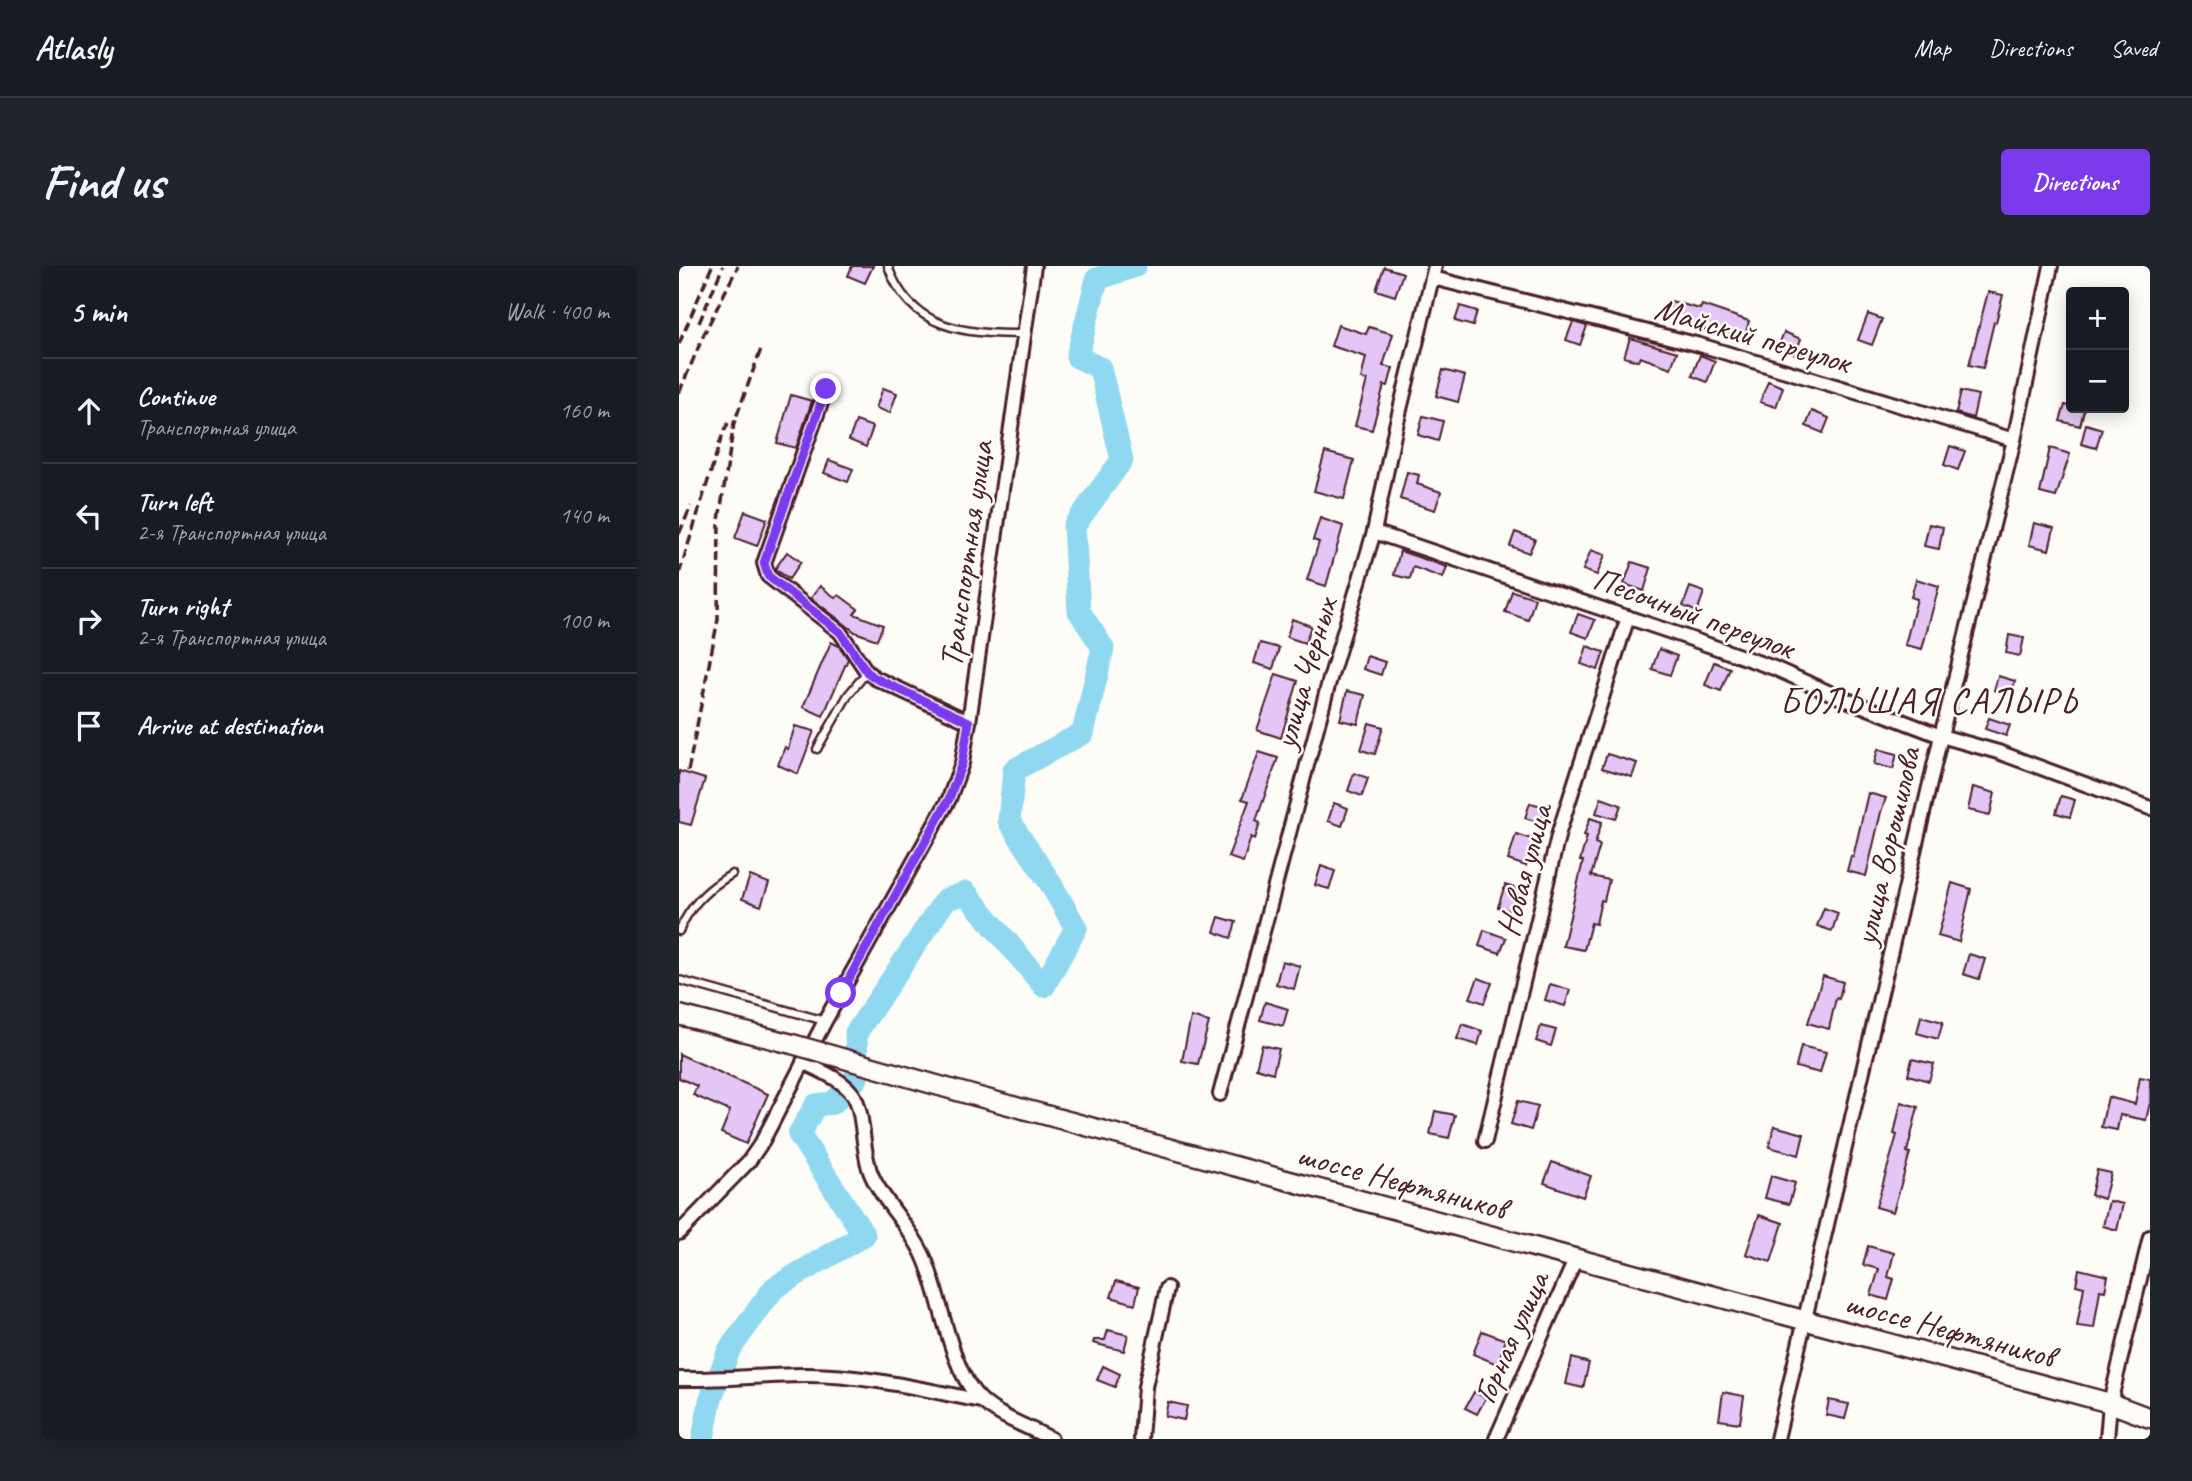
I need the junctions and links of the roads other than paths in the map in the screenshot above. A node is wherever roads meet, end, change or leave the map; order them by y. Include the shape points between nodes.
1 (888, 266) edge
2 (1034, 266) edge
3 (2051, 266) edge
4 (1434, 272) edge
5 (1024, 334) junction
6 (826, 389) dead end
7 (2014, 440) junction
8 (1374, 532) junction
9 (1629, 617) junction
10 (867, 672) junction
11 (969, 722) junction
12 (1941, 736) junction
13 (817, 749) dead end
14 (2150, 808) edge
15 (732, 874) dead end
16 (679, 930) edge
17 (679, 980) edge
18 (679, 1015) edge
19 (825, 1021) junction
20 (803, 1062) junction
21 (1220, 1094) dead end
22 (1485, 1140) dead end
23 (679, 1233) edge
24 (2150, 1237) edge
25 (1576, 1258) junction
26 (1167, 1288) dead end
27 (1804, 1318) junction
28 (682, 1379) edge
29 (982, 1401) junction
30 (2110, 1403) junction
31 (2150, 1409) edge
32 (2150, 1418) edge
33 (1051, 1439) edge
34 (1141, 1439) edge
35 (1496, 1439) edge
36 (1777, 1439) edge
37 (2107, 1439) edge

1 - 5 lane via 902,294 931,320 971,332
2 - 5 street, Транспортная улица
3 - 7 street, улица Ворошилова
4 - 7 street, Майский переулок via 1700,345
4 - 8 street, улица Черных
5 - 11 street, Транспортная улица
6 - 10 street via 764,563 768,576 840,632
7 - 12 street, улица Ворошилова
8 - 9 street, Песочный переулок
8 - 21 street, улица Черных via 1329,682
9 - 12 street, Песочный переулок via 1774,668
9 - 22 street, Новая улица via 1559,832
10 - 11 street
10 - 13 lane
11 - 19 street, Транспортная улица via 962,763 949,799
12 - 14 street, Песочный переулок
12 - 27 street, улица Ворошилова
15 - 16 lane via 702,895
17 - 19 lane
18 - 25 main road, шоссе Нефтяников, bridge
19 - 20 street, Транспортная улица
20 - 23 street, Транспортная улица via 749,1161
20 - 29 street via 838,1080 855,1096 872,1177 923,1256 956,1356
24 - 30 street
25 - 27 main road, шоссе Нефтяников
25 - 35 street, Горная улица
26 - 34 street via 1145,1387
27 - 30 main road, шоссе Нефтяников
27 - 36 street, улица Ворошилова
28 - 29 street via 842,1377
29 - 33 street
30 - 31 main road, шоссе Нефтяников
30 - 32 main road, шоссе Нефтяников
30 - 37 street

